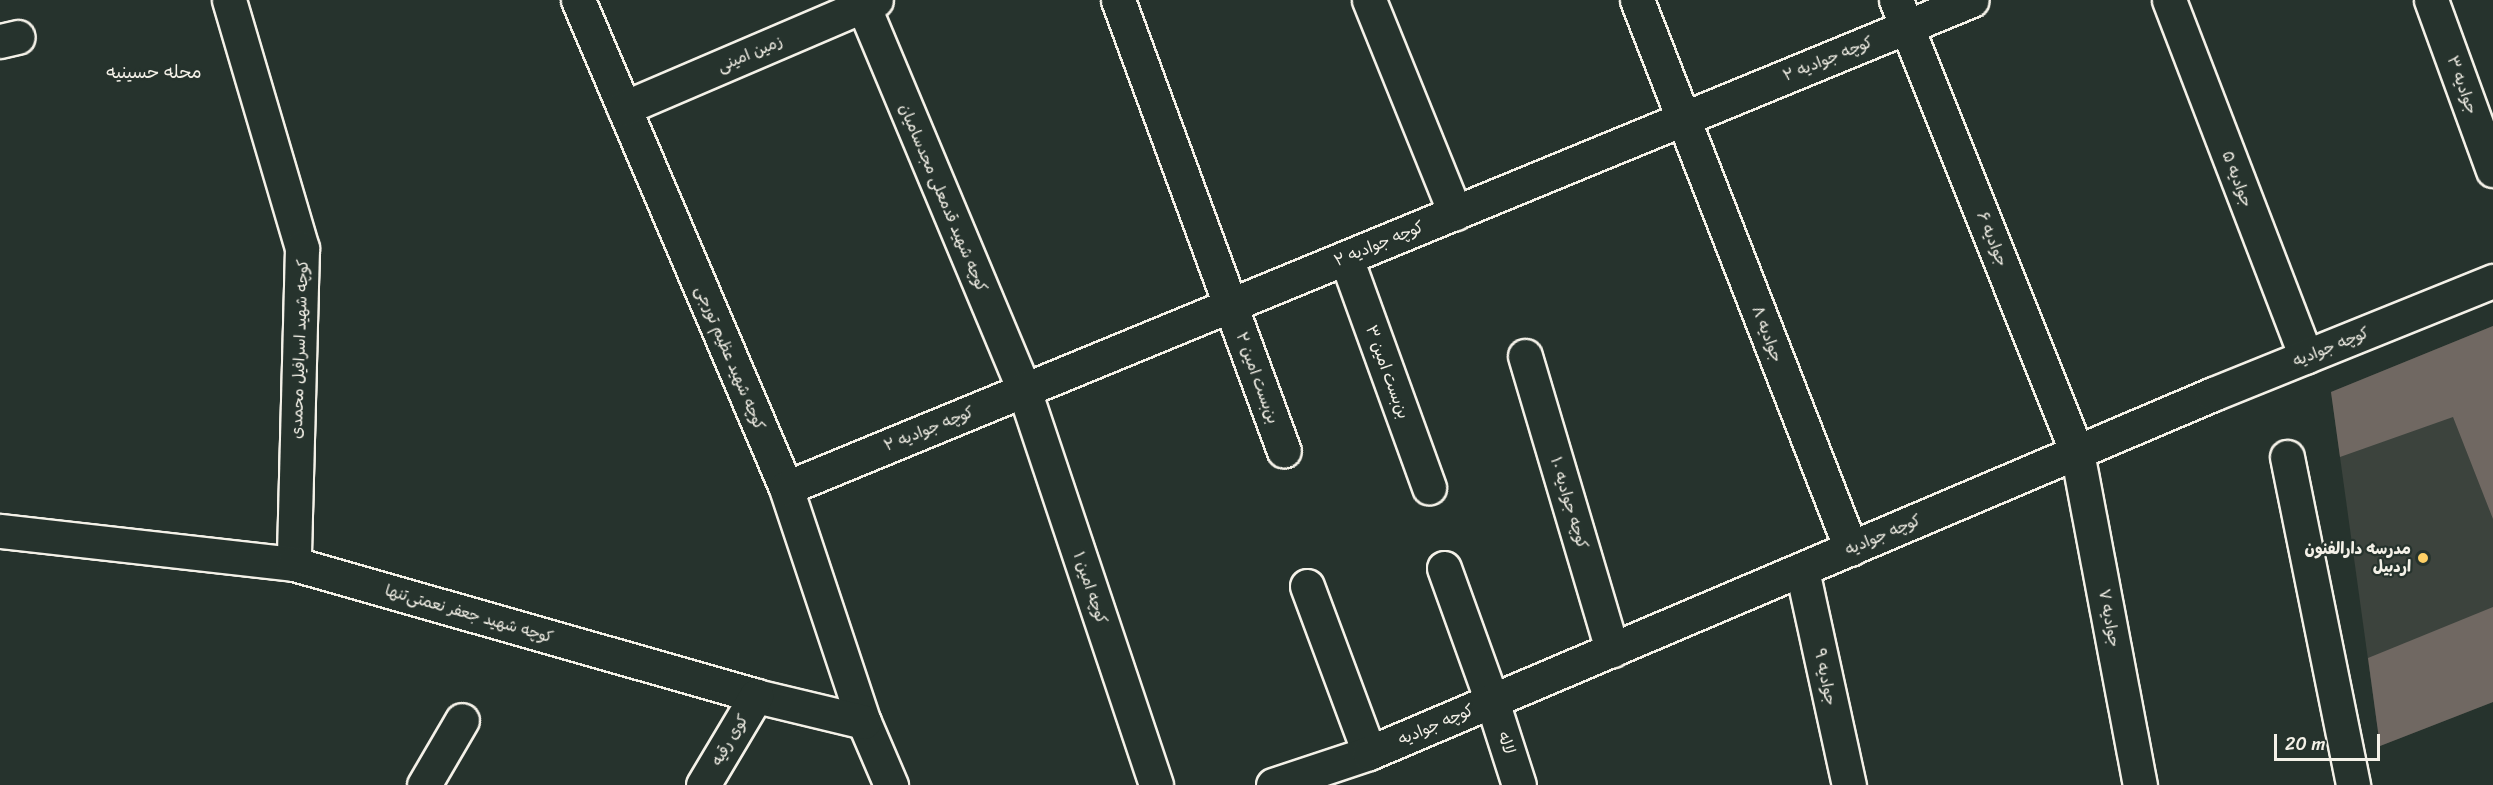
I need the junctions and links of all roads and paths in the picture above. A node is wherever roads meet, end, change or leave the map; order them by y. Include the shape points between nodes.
1 (229, 0) edge
2 (578, 0) edge
3 (1118, 0) edge
4 (1369, 0) edge
5 (1637, 0) edge
6 (1972, 0) edge
7 (2169, 0) edge
8 (2431, 0) edge
9 (869, 3) edge
10 (1901, 14) edge
11 (624, 108) junction
12 (1684, 119) junction
13 (2493, 170) edge
14 (1455, 213) junction
15 (1346, 258) junction
16 (2493, 281) edge
17 (1230, 305) junction
18 (1525, 356) dead end
19 (2306, 357) junction
20 (1024, 390) junction
21 (1284, 450) dead end
22 (2077, 452) junction
23 (2287, 457) dead end
24 (1428, 487) dead end
25 (786, 488) junction
26 (0, 531) edge
27 (1851, 549) junction
28 (294, 564) junction
29 (1444, 568) dead end
30 (1802, 570) junction
31 (1307, 586) dead end
32 (1612, 650) junction
33 (756, 696) junction
34 (1492, 701) junction
35 (462, 720) dead end
36 (864, 722) junction
37 (1369, 753) junction
38 (424, 785) edge
39 (703, 785) edge
40 (891, 785) edge
41 (1156, 785) edge
42 (1273, 785) edge
43 (1519, 785) edge
44 (1849, 785) edge
45 (2140, 785) edge
46 (2353, 785) edge

1 - 28 street, کوچه شهید اسرافیل محمدی via 302,248
2 - 11 street, کوچه شهید عظیم تورجی
3 - 17 street, بن‌بست امین ۲
4 - 14 street
5 - 12 street, جوادیه ۸
6 - 10 street, کوچه جوادیه ۲
7 - 19 street, جوادیه ۵
8 - 13 street, جوادیه ۳
9 - 11 street, زمین امینی
9 - 20 street, کوچه شهید قدمعلی مجدسامیان
10 - 12 street, کوچه جوادیه ۲
10 - 22 street, جوادیه ۶
11 - 25 street, کوچه شهید عظیم تورجی
12 - 14 street, کوچه جوادیه ۲
12 - 27 street, جوادیه ۸
14 - 15 street, کوچه جوادیه ۲
15 - 17 street, کوچه جوادیه ۲
15 - 24 street, بن‌بست امین ۳
16 - 19 street, کوچه جوادیه
17 - 20 street, کوچه جوادیه ۲
17 - 21 street, بن‌بست امین ۲
18 - 32 street, کوچه جوادیه ۱۰
19 - 22 street, کوچه جوادیه
20 - 25 street, کوچه جوادیه ۲
20 - 41 street, کوچه امین ۱
22 - 27 street, کوچه جوادیه
22 - 45 street, جوادیه ۷
23 - 46 street
25 - 36 street, کوچه شهید عظیم تورجی
26 - 28 street, کوچه شهید جعفر نعمتی‌تنها
27 - 30 street, کوچه جوادیه
28 - 33 street, کوچه شهید جعفر نعمتی‌تنها
29 - 34 street, لاله
30 - 32 street, کوچه جوادیه
30 - 44 street, جوادیه ۹
31 - 37 street
32 - 34 street, کوچه جوادیه
33 - 36 street, کوچه شهید جعفر نعمتی‌تنها
33 - 39 street, کوی رقیه
34 - 37 street, کوچه جوادیه
34 - 43 street, لاله
35 - 38 street
36 - 40 street
37 - 42 street, کوچه جوادیه

